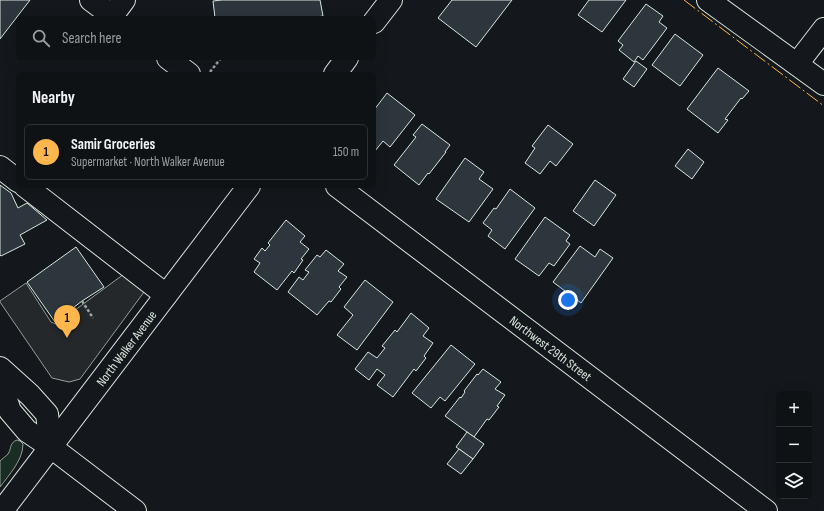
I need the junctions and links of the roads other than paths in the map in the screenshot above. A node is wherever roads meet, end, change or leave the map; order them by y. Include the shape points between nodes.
1 (91, 0) edge
2 (391, 0) edge
3 (708, 0) edge
4 (117, 11) edge
5 (376, 19) edge
6 (824, 29) edge
7 (171, 60) edge
8 (346, 60) edge
9 (797, 64) junction
10 (186, 72) edge
11 (336, 72) edge
12 (824, 84) edge
13 (0, 167) edge
14 (16, 179) edge
15 (28, 188) edge
16 (247, 188) edge
17 (340, 188) edge
18 (166, 295) junction
19 (0, 368) edge
20 (0, 382) edge
21 (51, 447) junction
22 (2, 511) edge
23 (135, 511) edge
24 (766, 511) edge

1 - 4 street
2 - 5 street
3 - 9 street
6 - 9 street
7 - 10 street
8 - 11 street
9 - 12 street
13 - 14 street
15 - 18 street
16 - 18 street, North Walker Avenue
17 - 24 street, Northwest 29th Street
18 - 21 street, North Walker Avenue
19 - 21 street via 47,414
20 - 21 street via 10,410 27,431
21 - 22 street, North Walker Avenue
21 - 23 street

